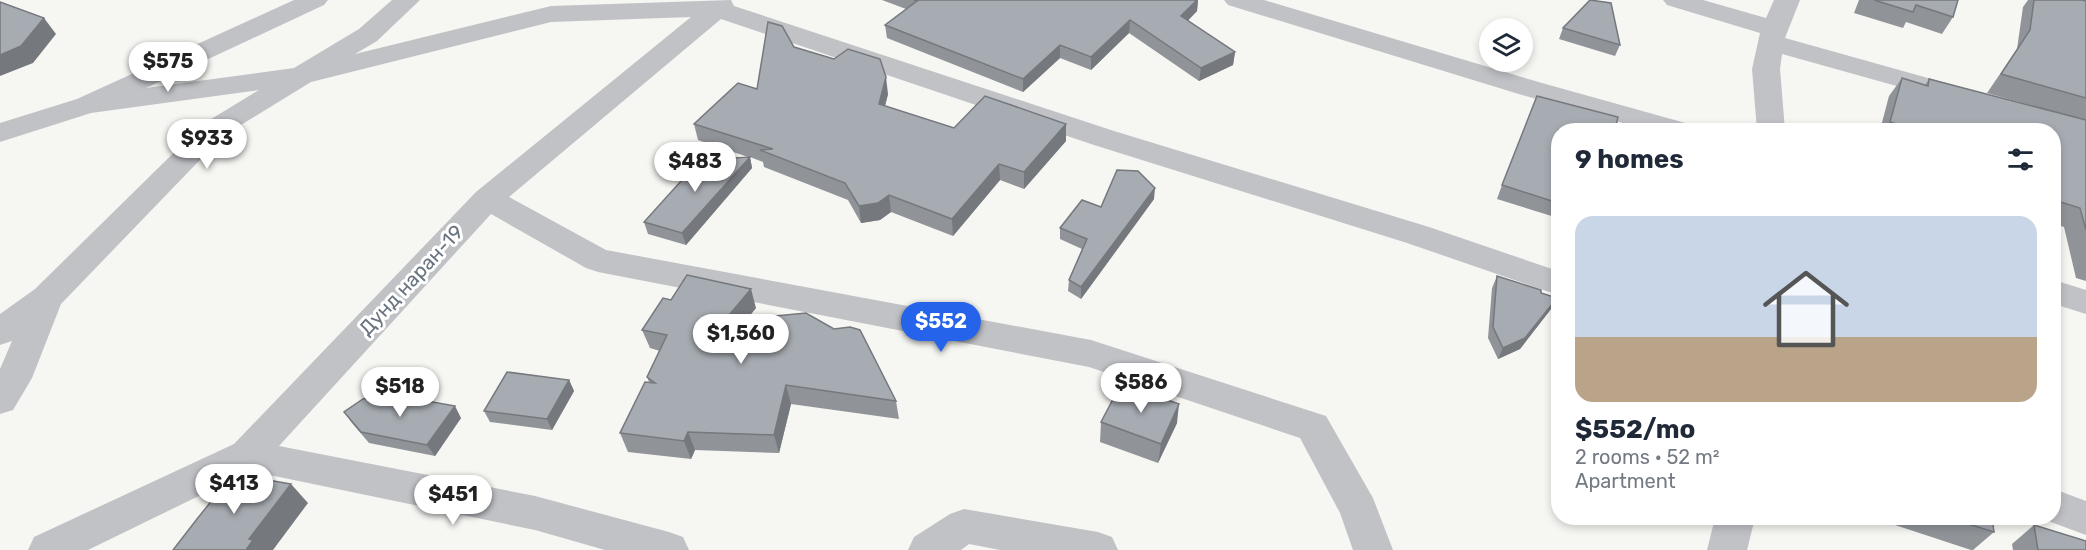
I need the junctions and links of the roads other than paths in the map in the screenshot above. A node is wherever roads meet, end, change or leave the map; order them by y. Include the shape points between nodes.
1 (315, 0) edge
2 (407, 0) edge
3 (1238, 0) edge
4 (1676, 0) edge
5 (1787, 0) edge
6 (722, 4) edge
7 (1773, 36) junction
8 (305, 75) junction
9 (1962, 97) edge
10 (87, 105) junction
11 (1654, 123) edge
12 (1770, 123) edge
13 (0, 133) edge
14 (487, 199) junction
15 (1551, 281) edge
16 (2061, 294) edge
17 (46, 298) junction
18 (2086, 302) edge
19 (0, 332) edge
20 (0, 400) edge
21 (248, 455) junction
22 (2061, 509) edge
23 (2086, 518) edge
24 (1733, 525) edge
25 (48, 550) edge
26 (669, 550) edge
27 (928, 550) edge
28 (1098, 550) edge
29 (1373, 550) edge
30 (1727, 550) edge

1 - 10 street
2 - 8 street via 368,35
3 - 11 street
4 - 7 street
5 - 7 street
6 - 8 street via 551,14
6 - 14 street, Дунд наран-19
6 - 15 street via 1104,138 1418,235
7 - 9 street
7 - 12 street via 1766,69
8 - 10 street
8 - 17 street via 213,130
10 - 13 street
14 - 21 street, Дунд наран-19
14 - 29 street via 598,260 1091,354 1313,427 1359,510
16 - 18 street
17 - 19 street
17 - 20 street via 14,378
21 - 25 street, Дунд наран-19
21 - 26 street via 535,513
22 - 23 street
24 - 30 street
27 - 28 street via 964,526

